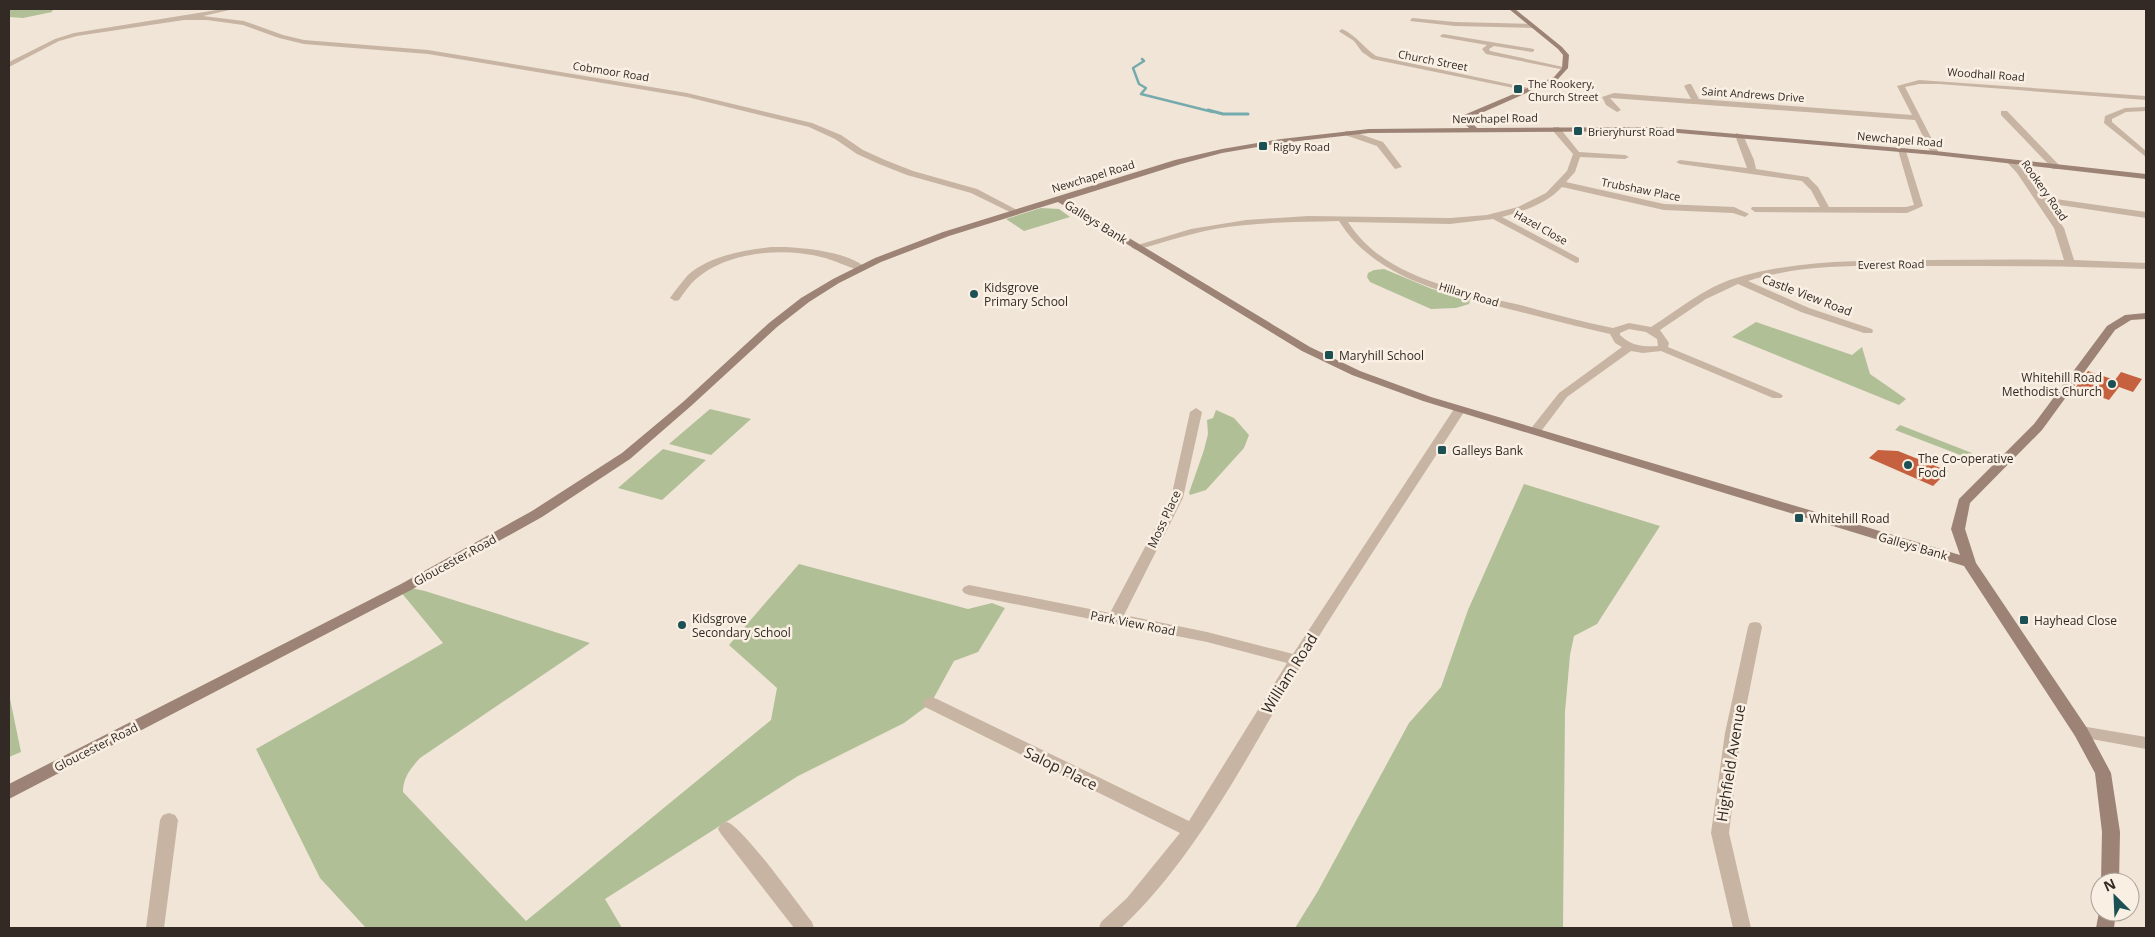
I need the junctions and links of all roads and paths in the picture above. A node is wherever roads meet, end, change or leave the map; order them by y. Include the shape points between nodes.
1 (231, 9) edge
2 (1512, 9) edge
3 (184, 18) junction
4 (1412, 20) dead end
5 (1532, 26) junction
6 (1342, 31) dead end
7 (1443, 36) dead end
8 (1492, 44) junction
9 (1532, 50) dead end
10 (9, 65) edge
11 (1565, 68) junction
12 (1688, 86) dead end
13 (1529, 89) junction
14 (2146, 98) edge
15 (1696, 101) junction
16 (2146, 109) edge
17 (1617, 110) dead end
18 (2004, 113) dead end
19 (1467, 117) junction
20 (1916, 118) junction
21 (1556, 129) junction
22 (1426, 130) junction
23 (1475, 130) junction
24 (1386, 131) junction
25 (1348, 133) junction
26 (1739, 135) junction
27 (1380, 144) junction
28 (1902, 150) junction
29 (1934, 153) junction
30 (1577, 154) junction
31 (2146, 155) edge
32 (1625, 157) dead end
33 (2010, 161) junction
34 (1680, 162) dead end
35 (1398, 167) dead end
36 (2056, 167) junction
37 (1752, 171) junction
38 (2146, 178) edge
39 (1562, 184) junction
40 (1059, 198) junction
41 (2039, 199) junction
42 (1825, 208) junction
43 (1755, 209) dead end
44 (1017, 212) junction
45 (1746, 214) dead end
46 (2146, 215) edge
47 (1494, 216) junction
48 (1342, 219) junction
49 (1136, 246) junction
50 (1588, 259) dead end
51 (2070, 262) junction
52 (2146, 266) edge
53 (861, 268) junction
54 (1738, 280) junction
55 (663, 301) dead end
56 (2146, 316) edge
57 (1651, 331) junction
58 (1868, 331) dead end
59 (1615, 332) junction
60 (1630, 347) junction
61 (1662, 348) junction
62 (1777, 396) dead end
63 (1460, 409) junction
64 (1196, 412) dead end
65 (1535, 431) junction
66 (1969, 563) junction
67 (969, 590) dead end
68 (1114, 620) junction
69 (1755, 627) dead end
70 (1297, 660) junction
71 (931, 703) dead end
72 (2081, 732) junction
73 (2146, 743) edge
74 (9, 792) edge
75 (169, 820) dead end
76 (727, 829) dead end
77 (1192, 831) junction
78 (2110, 872) edge
79 (155, 928) edge
80 (805, 928) edge
81 (1108, 928) edge
82 (1742, 928) edge

1 - 3 street
2 - 5 street
3 - 10 street via 76,34 57,40
3 - 44 street, Cobmoor Road via 244,23 304,42 428,52 687,95 812,125 882,162 974,191
4 - 5 street
5 - 11 street via 1566,54
6 - 13 street, Church Street via 1356,40 1364,51 1383,61
7 - 8 street
8 - 9 street
8 - 11 street via 1485,49 1488,53
11 - 13 street via 1556,78
12 - 15 street
13 - 19 street
14 - 20 street, Woodhall Road via 1919,82 1901,86
15 - 17 street, Saint Andrews Drive via 1606,97
15 - 20 street, Saint Andrews Drive
16 - 31 street via 2112,114 2108,123
18 - 36 street
19 - 22 street
19 - 23 street via 1466,121
20 - 29 street, Woodhall Road
21 - 23 street, Newchapel Road
21 - 26 street, Newchapel Road via 1655,129
21 - 30 street
22 - 23 street, Newchapel Road
22 - 24 street, Newchapel Road
24 - 25 street, Newchapel Road
24 - 27 street
25 - 27 street
25 - 40 street, Newchapel Road via 1199,156
26 - 28 street, Newchapel Road
26 - 37 street
27 - 35 street
28 - 29 street, Newchapel Road
28 - 42 street via 1920,206 1907,210
29 - 33 street, Newchapel Road
30 - 32 street
30 - 39 street via 1572,171
33 - 36 street, Newchapel Road
33 - 41 street, Rookery Road
34 - 37 street
36 - 38 street, Newchapel Road
37 - 42 street via 1805,180 1815,189
39 - 45 street, Trubshaw Place via 1664,207 1734,210
39 - 47 street via 1534,205
40 - 44 street, Newchapel Road
40 - 49 street, Galleys Bank
41 - 46 street
41 - 51 street, Rookery Road via 2059,228
42 - 43 street
44 - 53 street, Newchapel Road via 938,236
47 - 48 street via 1431,220
47 - 50 street, Hazel Close via 1577,264
48 - 49 street via 1310,218 1224,226
48 - 59 street, Hillary Road via 1364,247 1386,262 1426,281 1490,301
49 - 63 street, Galleys Bank via 1306,349 1356,373
51 - 52 street, Everest Road
51 - 54 street, Everest Road via 1825,265 1766,272
53 - 55 street via 809,252 786,250 752,254 716,263 696,273 677,300
53 - 74 street, Gloucester Road via 819,291 772,325 626,456 537,514 406,587
54 - 57 street, Everest Road via 1699,299
54 - 58 street, Castle View Road via 1805,310
56 - 66 street via 2129,317 2111,328 2038,427 1964,502 1958,529
57 - 59 street via 1629,326
57 - 61 street via 1663,339
59 - 60 street via 1618,340
60 - 61 street
60 - 65 street via 1563,395
61 - 62 street
63 - 65 street, Galleys Bank
63 - 70 street, William Road
64 - 68 street, Moss Place via 1177,498
65 - 66 street, Galleys Bank
66 - 72 street
67 - 68 street, Park View Road
68 - 70 street, Park View Road via 1207,637
69 - 82 street, Highfield Avenue via 1733,733 1720,833
70 - 77 street, William Road
71 - 77 street, Salop Place
72 - 73 street
72 - 78 street via 2103,773 2111,832
75 - 79 street
76 - 80 street
77 - 81 street, William Road via 1134,904

